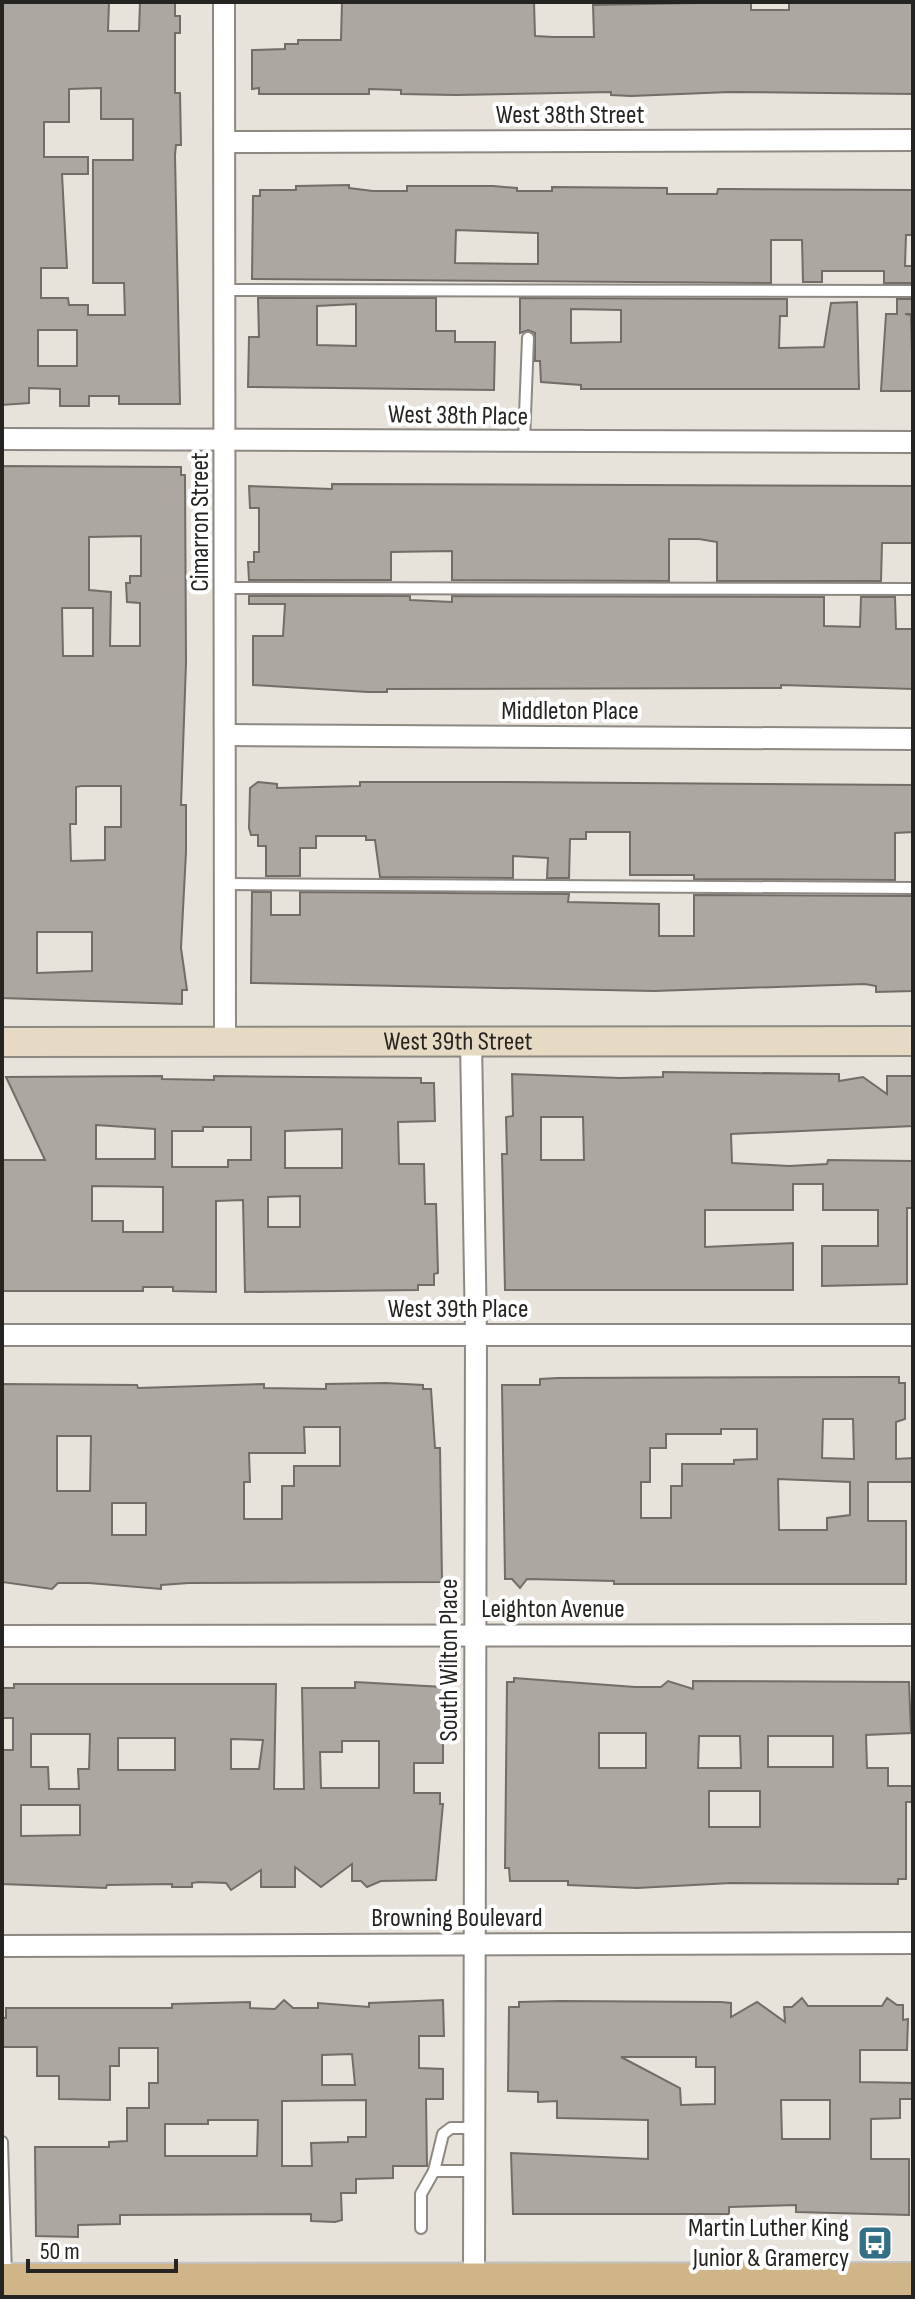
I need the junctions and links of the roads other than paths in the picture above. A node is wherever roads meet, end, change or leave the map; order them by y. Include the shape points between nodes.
1 (224, 2) edge
2 (913, 140) edge
3 (227, 142) junction
4 (226, 290) junction
5 (913, 291) edge
6 (528, 338) dead end
7 (2, 439) edge
8 (226, 440) junction
9 (913, 442) edge
10 (524, 443) junction
11 (226, 588) junction
12 (913, 589) edge
13 (227, 735) junction
14 (913, 739) edge
15 (228, 884) junction
16 (913, 888) edge
17 (471, 1041) junction
18 (913, 1041) edge
19 (2, 1042) edge
20 (225, 1042) junction
21 (2, 1335) edge
22 (476, 1335) junction
23 (913, 1335) edge
24 (475, 1635) junction
25 (913, 1635) edge
26 (2, 1636) edge
27 (913, 1943) edge
28 (473, 1944) junction
29 (2, 1946) edge
30 (473, 2128) junction
31 (2, 2142) edge
32 (434, 2171) junction
33 (473, 2171) junction
34 (421, 2228) dead end
35 (474, 2279) junction
36 (913, 2279) edge
37 (4, 2280) edge
38 (841, 2288) edge

1 - 3 street, Cimarron Street
2 - 3 street, West 38th Street
3 - 4 street, Cimarron Street
4 - 5 lane
4 - 8 street, Cimarron Street
6 - 10 lane
7 - 8 street, West 38th Place
8 - 10 street, West 38th Place
8 - 11 street, Cimarron Street
9 - 10 street, West 38th Place
11 - 12 lane
11 - 13 street, Cimarron Street
13 - 14 street, Middleton Place
13 - 15 street, Cimarron Street
15 - 16 lane
15 - 20 street, Cimarron Street
17 - 18 street, West 39th Street
17 - 20 street, West 39th Street
17 - 22 street, South Wilton Place
19 - 20 street, West 39th Street
21 - 22 street, West 39th Place
22 - 23 street, West 39th Place
22 - 24 street, South Wilton Place
24 - 25 street, Leighton Avenue
24 - 26 street, Leighton Avenue
24 - 28 street, South Wilton Place
27 - 28 street, Browning Boulevard
28 - 29 street, Browning Boulevard
28 - 30 street, South Wilton Place
30 - 32 lane via 451,2128 443,2134
30 - 33 street, South Wilton Place
31 - 37 lane
32 - 33 lane
32 - 34 lane via 421,2194
33 - 35 street, South Wilton Place
35 - 37 main road
35 - 38 main road
36 - 38 main road

